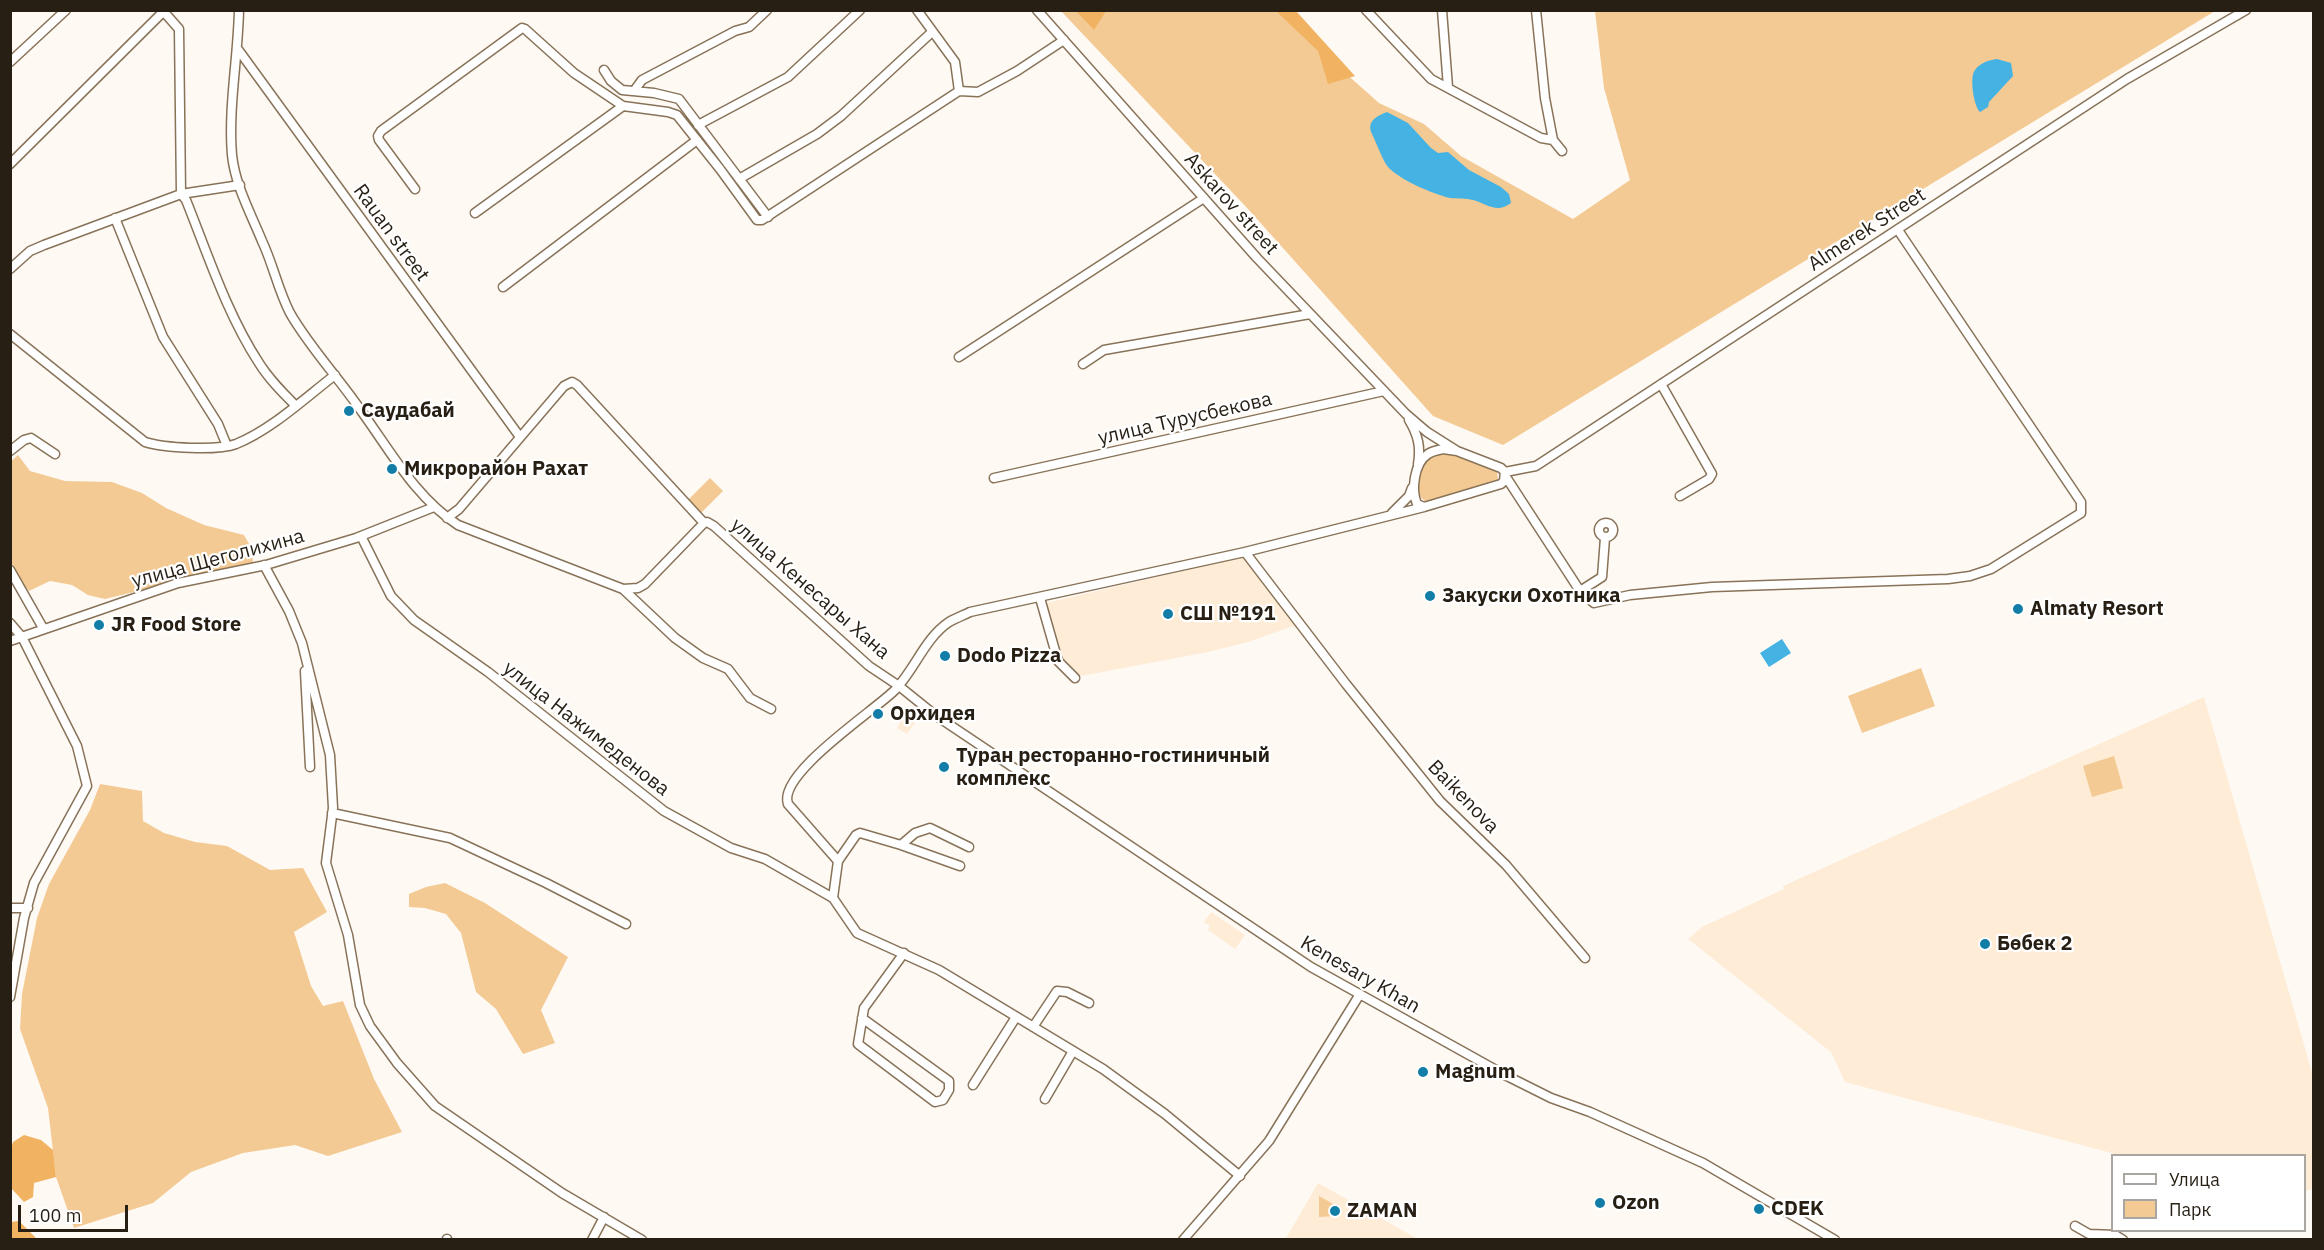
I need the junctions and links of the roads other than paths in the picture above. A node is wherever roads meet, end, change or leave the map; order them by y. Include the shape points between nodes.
1 (66, 10) edge
2 (239, 10) edge
3 (767, 10) edge
4 (860, 10) edge
5 (917, 10) edge
6 (1037, 10) edge
7 (1366, 10) edge
8 (1442, 10) edge
9 (1536, 10) edge
10 (2247, 10) edge
11 (164, 11) edge
12 (932, 32) junction
13 (1064, 40) junction
14 (237, 48) junction
15 (10, 62) edge
16 (604, 70) dead end
17 (1448, 87) junction
18 (634, 91) junction
19 (959, 91) junction
20 (623, 106) junction
21 (698, 124) junction
22 (697, 140) junction
23 (1553, 140) junction
24 (1562, 151) dead end
25 (10, 164) edge
26 (740, 179) junction
27 (240, 185) junction
28 (415, 189) dead end
29 (181, 194) junction
30 (1204, 198) junction
31 (475, 213) dead end
32 (768, 217) junction
33 (115, 218) junction
34 (1898, 230) junction
35 (10, 269) edge
36 (503, 287) dead end
37 (1310, 314) junction
38 (10, 334) edge
39 (959, 357) dead end
40 (1083, 364) dead end
41 (335, 375) junction
42 (1661, 384) junction
43 (1384, 391) junction
44 (295, 405) junction
45 (1406, 414) junction
46 (520, 437) junction
47 (227, 446) junction
48 (10, 451) edge
49 (1457, 451) junction
50 (56, 454) dead end
51 (1505, 475) junction
52 (994, 478) dead end
53 (1415, 482) junction
54 (1680, 496) dead end
55 (434, 507) junction
56 (1424, 507) junction
57 (1386, 516) junction
58 (447, 518) junction
59 (704, 523) junction
60 (361, 536) junction
61 (1605, 538) dead end
62 (1245, 552) junction
63 (264, 565) junction
64 (10, 570) edge
65 (623, 589) junction
66 (1580, 591) junction
67 (1040, 597) junction
68 (10, 623) edge
69 (43, 628) junction
70 (22, 637) junction
71 (10, 641) edge
72 (305, 655) junction
73 (1075, 678) dead end
74 (899, 686) junction
75 (771, 709) dead end
76 (310, 767) dead end
77 (332, 813) junction
78 (902, 845) junction
79 (969, 847) dead end
80 (838, 861) junction
81 (960, 866) dead end
82 (833, 898) junction
83 (10, 908) edge
84 (28, 908) junction
85 (626, 924) dead end
86 (904, 953) junction
87 (1585, 958) dead end
88 (1360, 994) junction
89 (10, 997) edge
90 (1089, 1003) dead end
91 (1016, 1017) junction
92 (862, 1018) junction
93 (1033, 1027) junction
94 (1074, 1051) junction
95 (974, 1085) dead end
96 (1045, 1099) dead end
97 (1240, 1176) junction
98 (604, 1217) junction
99 (2075, 1227) dead end
100 (592, 1239) edge
101 (642, 1239) edge
102 (1183, 1239) edge
103 (1835, 1239) edge
104 (2123, 1239) edge

1 - 15 street
2 - 14 street
3 - 18 street via 749,27 642,80
4 - 21 street via 788,77
5 - 12 street
6 - 13 street, Askarov street
7 - 17 street via 1431,79
8 - 17 street
9 - 23 street
10 - 34 street, Almerek Street via 2127,79
11 - 25 street
11 - 29 street via 178,29
12 - 19 street via 955,63
12 - 26 street via 841,116
13 - 19 street via 991,86 972,93
13 - 30 street, Askarov street
14 - 27 street via 232,157
14 - 46 street, Rauan street
16 - 18 street via 622,90
17 - 23 street via 1541,138
18 - 21 street via 679,99
19 - 32 street
20 - 22 street via 673,113
20 - 28 street via 574,73 521,29 381,131 379,140
20 - 31 street
21 - 26 street
22 - 32 street via 754,218
22 - 36 street
23 - 24 street
26 - 32 street
27 - 29 street
27 - 41 street via 290,313
29 - 33 street
29 - 44 street via 250,347 272,381
30 - 37 street, Askarov street
30 - 39 street
33 - 35 street via 30,251
33 - 47 street via 163,337 218,424
34 - 42 street, Almerek Street
34 - 66 street via 2081,502 2081,513 1991,569 1970,576 1712,587 1594,603
37 - 40 street via 1104,350
37 - 43 street, Askarov street
38 - 47 street via 145,441 179,448
41 - 44 street
41 - 55 street
42 - 51 street, Almerek Street via 1536,466
42 - 54 street via 1712,474
43 - 45 street, Askarov street
43 - 52 street, улица Турусбекова
44 - 47 street via 247,439
45 - 49 street
45 - 53 street via 1417,434 1420,450
46 - 58 street
46 - 59 street via 564,386 572,382
48 - 50 street via 31,438
49 - 51 street via 1501,468
49 - 53 street via 1443,449 1427,454 1419,465
51 - 56 street, Almerek Street via 1501,484
51 - 66 street
53 - 56 street via 1413,495 1417,504
53 - 57 street via 1403,503
55 - 58 street
55 - 60 street, улица Щеголихина
56 - 57 street, Almerek Street
57 - 62 street
58 - 65 street
59 - 65 street, улица Кенесары Хана via 645,584
59 - 74 street, улица Кенесары Хана via 714,526 869,666
60 - 63 street, улица Щеголихина
60 - 82 street, улица Нажимеденова via 391,596 414,620 488,672 664,811 731,848 765,859
61 - 66 street via 1602,577
62 - 67 street
62 - 87 street, Baikenova via 1440,801 1506,865
63 - 69 street, улица Щеголихина via 178,583
63 - 72 street via 289,611
64 - 69 street
65 - 75 street via 675,638 703,658 728,669 750,698
67 - 73 street via 1058,661
67 - 74 street via 970,612 950,621 936,633
68 - 70 street
69 - 70 street, улица Щеголихина
70 - 71 street, улица Щеголихина
70 - 84 street via 77,746 87,786 34,883
72 - 76 street
72 - 77 street via 330,755
74 - 80 street via 823,749 788,787 788,804
74 - 88 street, Kenesary Khan via 954,728 1311,967
77 - 85 street via 450,838
77 - 98 street via 326,863 348,935 360,1005 370,1026 397,1064 435,1106
78 - 79 street via 915,833 930,828
78 - 80 street via 860,833
78 - 81 street
80 - 82 street
82 - 86 street via 857,933
83 - 84 street
84 - 89 street
86 - 91 street
86 - 92 street via 864,1008
88 - 97 street via 1269,1141
88 - 103 street, Kenesary Khan via 1551,1098 1703,1163
90 - 93 street via 1057,991
91 - 93 street
91 - 95 street
92 - 92 street via 858,1044 935,1102 943,1100 950,1090 949,1081
93 - 94 street
94 - 96 street
94 - 97 street via 1126,1084
97 - 102 street
98 - 100 street
98 - 101 street
99 - 104 street via 2089,1234

